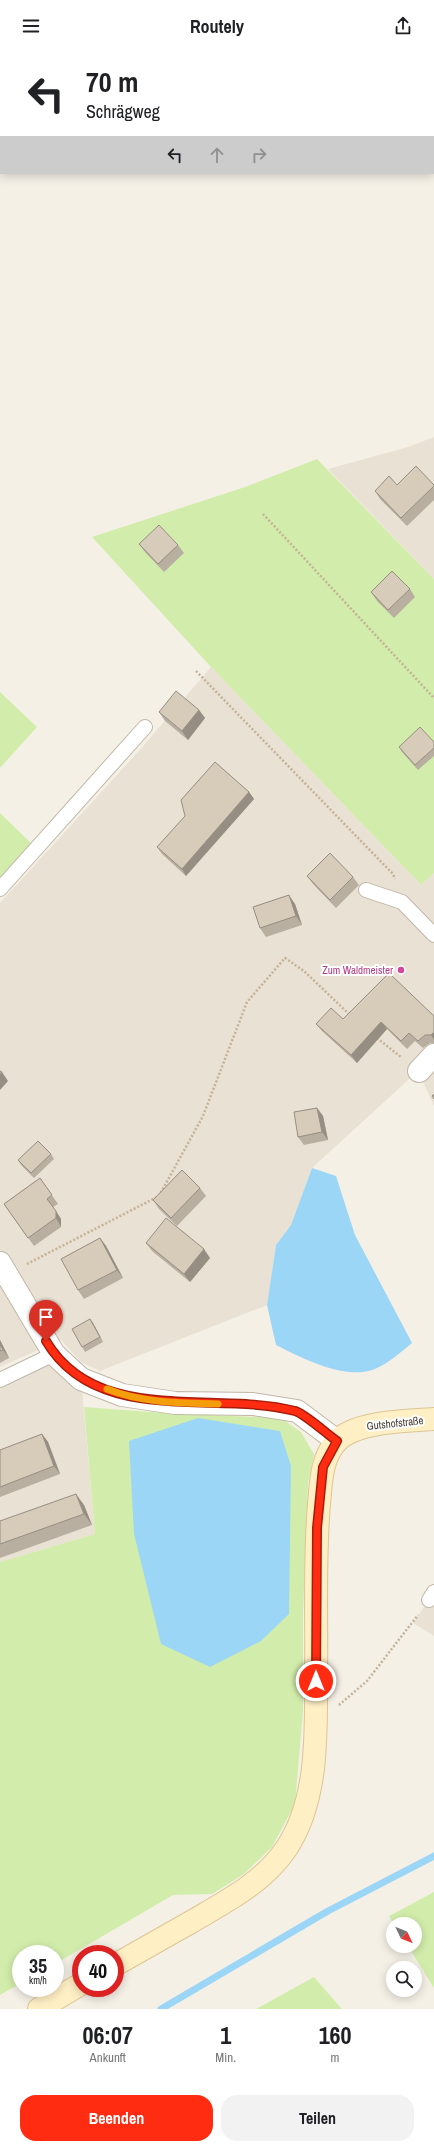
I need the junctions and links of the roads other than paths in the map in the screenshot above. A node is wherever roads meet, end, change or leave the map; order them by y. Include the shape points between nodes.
1 (145, 727) dead end
2 (0, 889) edge
3 (366, 890) dead end
4 (434, 935) edge
5 (434, 1055) edge
6 (419, 1071) road end
7 (4, 1269) edge
8 (54, 1354) junction
9 (0, 1380) edge
10 (434, 1419) edge
11 (337, 1441) junction
12 (124, 1960) edge
13 (72, 1989) edge
14 (39, 2009) edge

1 - 2 lane
3 - 4 lane via 402,902
5 - 6 street
7 - 8 street
8 - 9 lane
8 - 11 street via 81,1379 122,1395 174,1403 253,1404 297,1411
10 - 11 street, Gutshofstraße via 361,1427
11 - 12 street via 323,1467 317,1528 316,1712 311,1780 300,1824 285,1850 270,1868 240,1894
13 - 14 street

